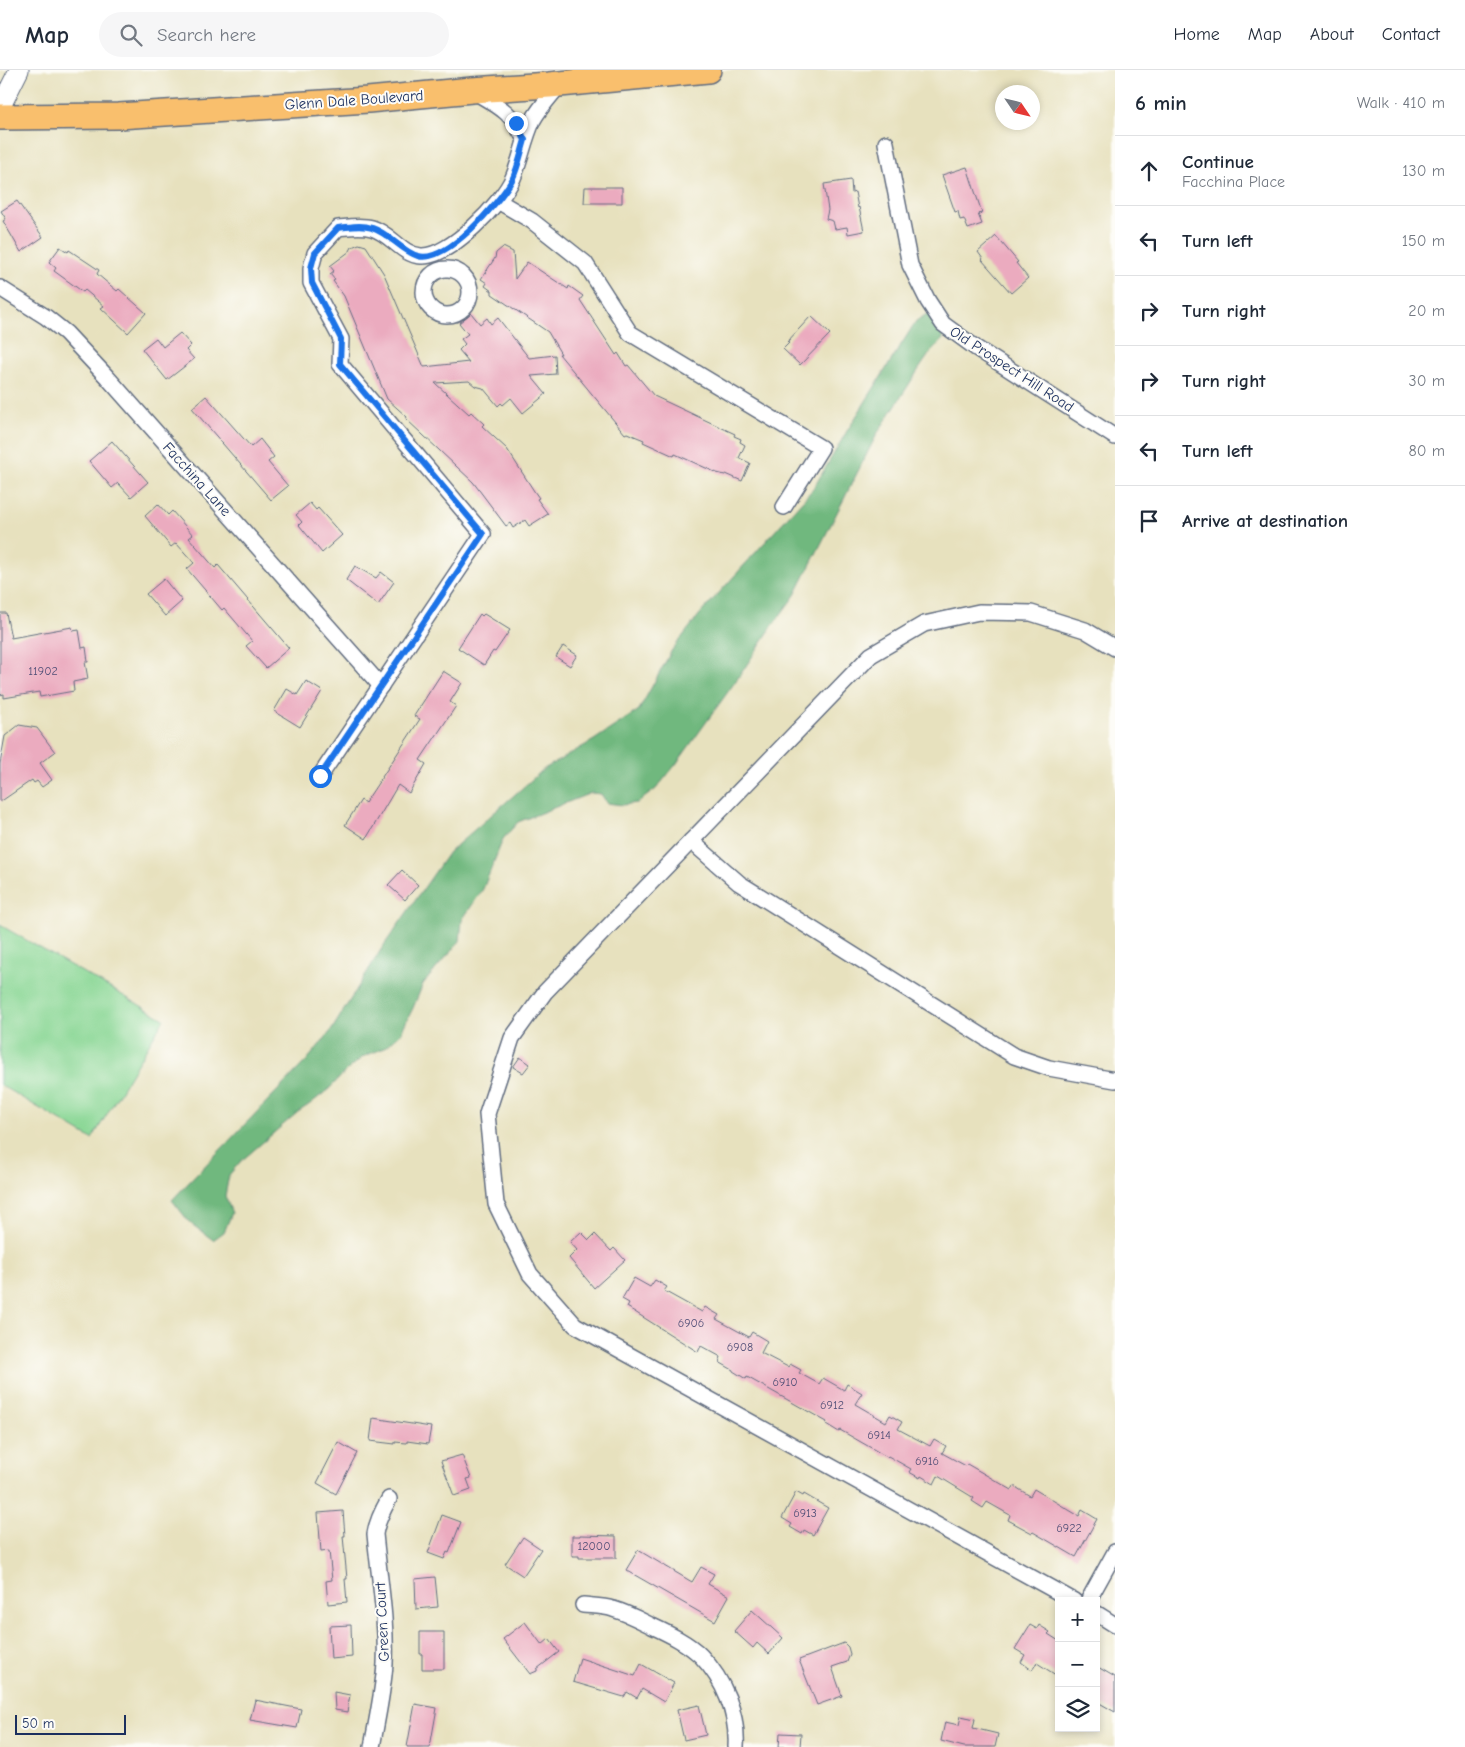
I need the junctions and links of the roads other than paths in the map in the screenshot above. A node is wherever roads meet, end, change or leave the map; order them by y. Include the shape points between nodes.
1 (19, 70) edge
2 (708, 70) edge
3 (560, 84) junction
4 (472, 90) junction
5 (0, 108) edge
6 (0, 117) edge
7 (525, 140) junction
8 (886, 143) dead end
9 (498, 201) junction
10 (435, 255) junction
11 (439, 270) dead end
12 (0, 288) edge
13 (1115, 437) edge
14 (784, 507) dead end
15 (1115, 648) edge
16 (381, 686) junction
17 (320, 776) dead end
18 (691, 841) junction
19 (1115, 1080) edge
20 (389, 1499) dead end
21 (1115, 1552) edge
22 (1067, 1597) edge
23 (1090, 1597) edge
24 (583, 1605) dead end
25 (1100, 1616) edge
26 (1115, 1625) edge
27 (372, 1747) edge
28 (736, 1747) edge

1 - 5 street
2 - 3 main road, Glenn Dale Boulevard
3 - 4 main road, Glenn Dale Boulevard
3 - 7 street via 533,120
4 - 6 main road, Glenn Dale Boulevard via 119,116
4 - 7 street via 507,112
7 - 9 street via 512,179
8 - 13 street, Old Prospect Hill Road via 910,265 944,324
9 - 10 street via 462,238
9 - 14 street via 532,221 585,263 630,333 821,448
10 - 11 street
10 - 16 street via 420,256 409,252 357,219 338,228 315,253 311,268 312,283 341,339 340,364 483,534
12 - 16 street, Facchina Lane via 46,317 72,339
15 - 18 street via 1085,630 1031,613 979,612 924,624 872,654
16 - 17 street
18 - 19 street via 739,883 1014,1056 1049,1068
18 - 22 street via 545,992 512,1038 487,1114 496,1204 530,1274 575,1324
20 - 27 street, Green Court via 380,1514 375,1534 385,1662
21 - 23 street
24 - 28 street via 612,1609 636,1618 701,1655 730,1702
25 - 26 street

